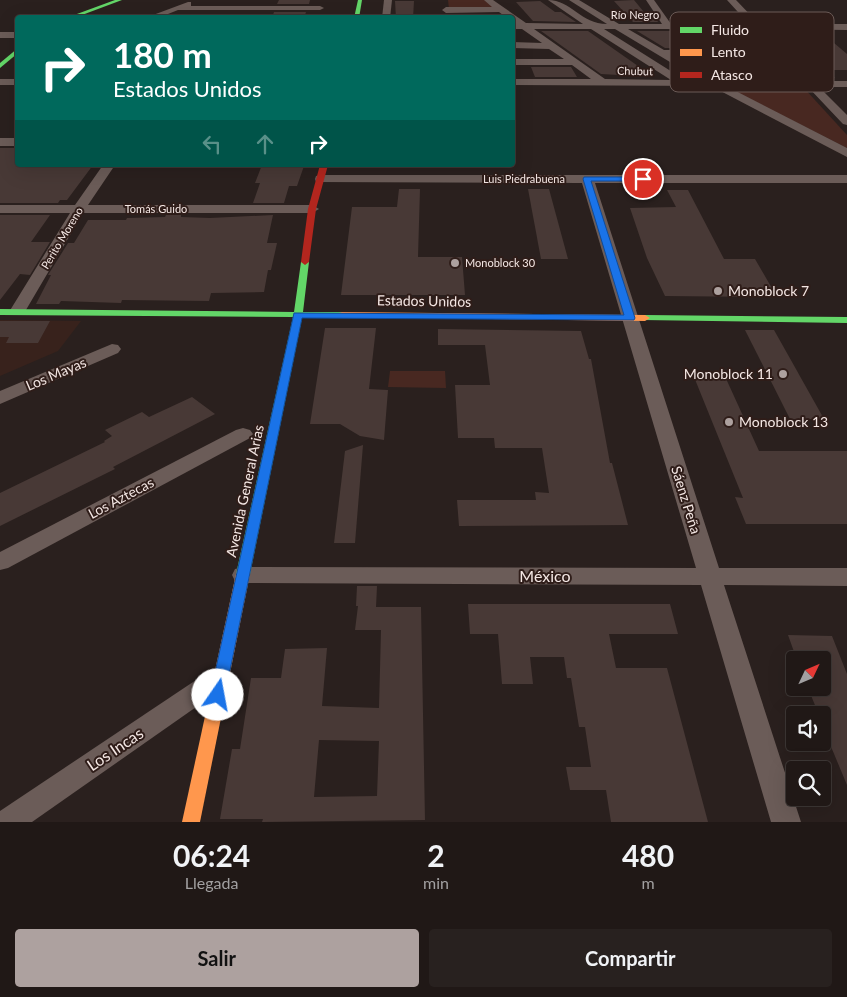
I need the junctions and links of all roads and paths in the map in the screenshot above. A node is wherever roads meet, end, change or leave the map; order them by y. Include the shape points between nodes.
1 (119, 0) edge
2 (199, 0) edge
3 (360, 0) edge
4 (388, 0) edge
5 (445, 0) edge
6 (488, 0) edge
7 (552, 0) edge
8 (573, 0) edge
9 (650, 0) edge
10 (731, 0) edge
11 (263, 4) edge
12 (321, 4) edge
13 (176, 8) junction
14 (502, 10) junction
15 (67, 11) edge
16 (743, 12) edge
17 (446, 14) edge
18 (157, 15) edge
19 (357, 15) edge
20 (386, 15) edge
21 (510, 15) edge
22 (515, 19) edge
23 (515, 26) edge
24 (526, 26) junction
25 (593, 26) junction
26 (618, 26) junction
27 (668, 26) joint
28 (834, 27) edge
29 (847, 27) edge
30 (15, 34) edge
31 (0, 35) edge
32 (515, 46) edge
33 (552, 46) junction
34 (15, 53) edge
35 (662, 53) junction
36 (670, 53) edge
37 (670, 58) edge
38 (515, 62) edge
39 (574, 62) junction
40 (0, 66) edge
41 (670, 75) edge
42 (0, 82) edge
43 (15, 82) edge
44 (515, 82) edge
45 (603, 83) junction
46 (670, 84) edge
47 (834, 84) edge
48 (847, 84) edge
49 (729, 92) edge
50 (819, 92) edge
51 (847, 122) edge
52 (0, 142) edge
53 (15, 142) edge
54 (847, 153) edge
55 (108, 167) edge
56 (324, 167) edge
57 (321, 179) junction
58 (587, 179) junction
59 (847, 179) edge
60 (0, 209) edge
61 (79, 209) junction
62 (312, 209) junction
63 (0, 312) edge
64 (17, 312) junction
65 (298, 315) junction
66 (630, 318) junction
67 (847, 320) edge
68 (112, 349) dead end
69 (0, 398) edge
70 (243, 434) dead end
71 (0, 562) edge
72 (243, 575) junction
73 (710, 577) junction
74 (847, 578) edge
75 (221, 676) junction
76 (8, 822) edge
77 (191, 822) edge
78 (786, 822) edge

1 - 15 street via 85,12
2 - 13 street
3 - 19 street
4 - 20 street
5 - 17 street
6 - 14 street
7 - 25 street
8 - 26 street
9 - 27 street
10 - 16 street
11 - 12 street
11 - 13 street
13 - 18 street
14 - 17 street
14 - 21 street
22 - 24 street
23 - 24 street, Río Negro
24 - 25 street, Río Negro
24 - 33 street
25 - 26 street, Río Negro
25 - 41 street
26 - 27 street, Río Negro
26 - 35 street
28 - 29 street, Río Negro
30 - 31 street
32 - 33 street
33 - 39 street
34 - 40 street
35 - 36 street
35 - 37 street
38 - 39 street
39 - 45 street
42 - 43 street
44 - 45 street, Chubut
45 - 46 street, Chubut
47 - 48 street, Chubut
49 - 54 street
50 - 51 street
52 - 53 street
55 - 61 street, Perito Moreno
56 - 57 street, Avenida General Arias
57 - 58 street, Luis Piedrabuena
57 - 62 street, Avenida General Arias
58 - 59 street, Luis Piedrabuena
58 - 66 street, Sáenz Peña
60 - 61 street, Tomás Guido
61 - 62 street, Tomás Guido
61 - 64 street, Perito Moreno
62 - 65 street, Avenida General Arias
63 - 64 street, Estados Unidos
64 - 65 street, Estados Unidos
65 - 66 street, Estados Unidos
65 - 72 street, Avenida General Arias
66 - 67 street, Estados Unidos
66 - 73 street, Sáenz Peña
68 - 69 street, Los Mayas
70 - 71 street, Los Aztecas
72 - 73 street, México
72 - 75 street, Avenida General Arias
73 - 74 street, México
73 - 78 street, Sáenz Peña
75 - 76 street, Los Incas
75 - 77 street, Avenida General Arias

